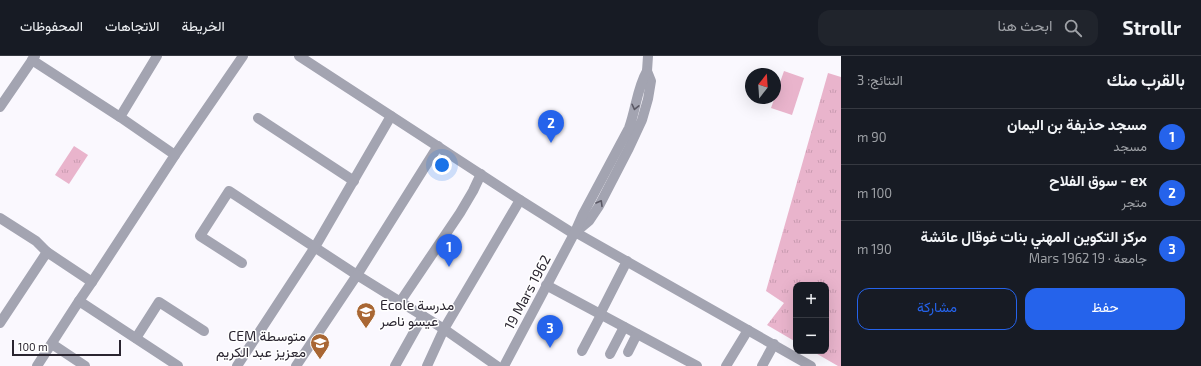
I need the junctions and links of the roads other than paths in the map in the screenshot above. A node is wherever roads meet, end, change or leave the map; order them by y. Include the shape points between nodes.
1 (157, 56) edge
2 (242, 56) edge
3 (299, 56) edge
4 (648, 56) edge
5 (34, 58) edge
6 (2, 100) edge
7 (391, 116) junction
8 (120, 117) junction
9 (258, 118) dead end
10 (438, 146) junction
11 (176, 155) junction
12 (481, 174) junction
13 (354, 181) junction
14 (520, 200) junction
15 (0, 218) edge
16 (575, 233) junction
17 (315, 247) junction
18 (47, 252) junction
19 (627, 261) junction
20 (242, 263) dead end
21 (357, 275) junction
22 (92, 282) junction
23 (546, 285) junction
24 (80, 301) junction
25 (400, 302) junction
26 (600, 314) junction
27 (423, 316) junction
28 (1, 321) edge
29 (624, 327) junction
30 (444, 329) junction
31 (204, 330) dead end
32 (748, 330) junction
33 (637, 334) junction
34 (136, 338) junction
35 (52, 344) junction
36 (774, 344) junction
37 (582, 351) dead end
38 (628, 352) dead end
39 (610, 354) dead end
40 (37, 366) edge
41 (85, 366) edge
42 (178, 366) edge
43 (237, 366) edge
44 (296, 366) edge
45 (394, 366) edge
46 (427, 366) edge
47 (497, 366) edge
48 (504, 366) edge
49 (697, 366) edge
50 (726, 366) edge
51 (762, 366) edge
52 (811, 366) edge

1 - 8 street
2 - 11 street
3 - 7 street
4 - 16 street, 19 Mars 1962 via 647,71 642,80 629,128
5 - 6 street
5 - 8 street
7 - 10 street
7 - 13 street
8 - 11 street
9 - 13 street
10 - 12 street
10 - 21 street
11 - 22 street
12 - 14 street
12 - 25 street via 460,213
13 - 17 street
14 - 16 street
14 - 30 street
15 - 18 street via 36,241
16 - 19 street
16 - 23 street, 19 Mars 1962
17 - 20 street via 229,191 200,236
17 - 21 street
17 - 43 street
18 - 22 street
18 - 28 street
19 - 26 street
19 - 32 street
21 - 25 street
21 - 44 street
22 - 24 street
23 - 26 street
23 - 48 street, 19 Mars 1962
24 - 34 street
24 - 35 street
25 - 27 street
26 - 29 street
26 - 37 street
27 - 30 street
27 - 45 street
29 - 33 street
29 - 39 street
30 - 46 street
30 - 47 street
31 - 34 street via 159,302
32 - 36 street
32 - 50 street
33 - 38 street
33 - 49 street
34 - 42 street
35 - 40 street
35 - 41 street
36 - 51 street
36 - 52 street

